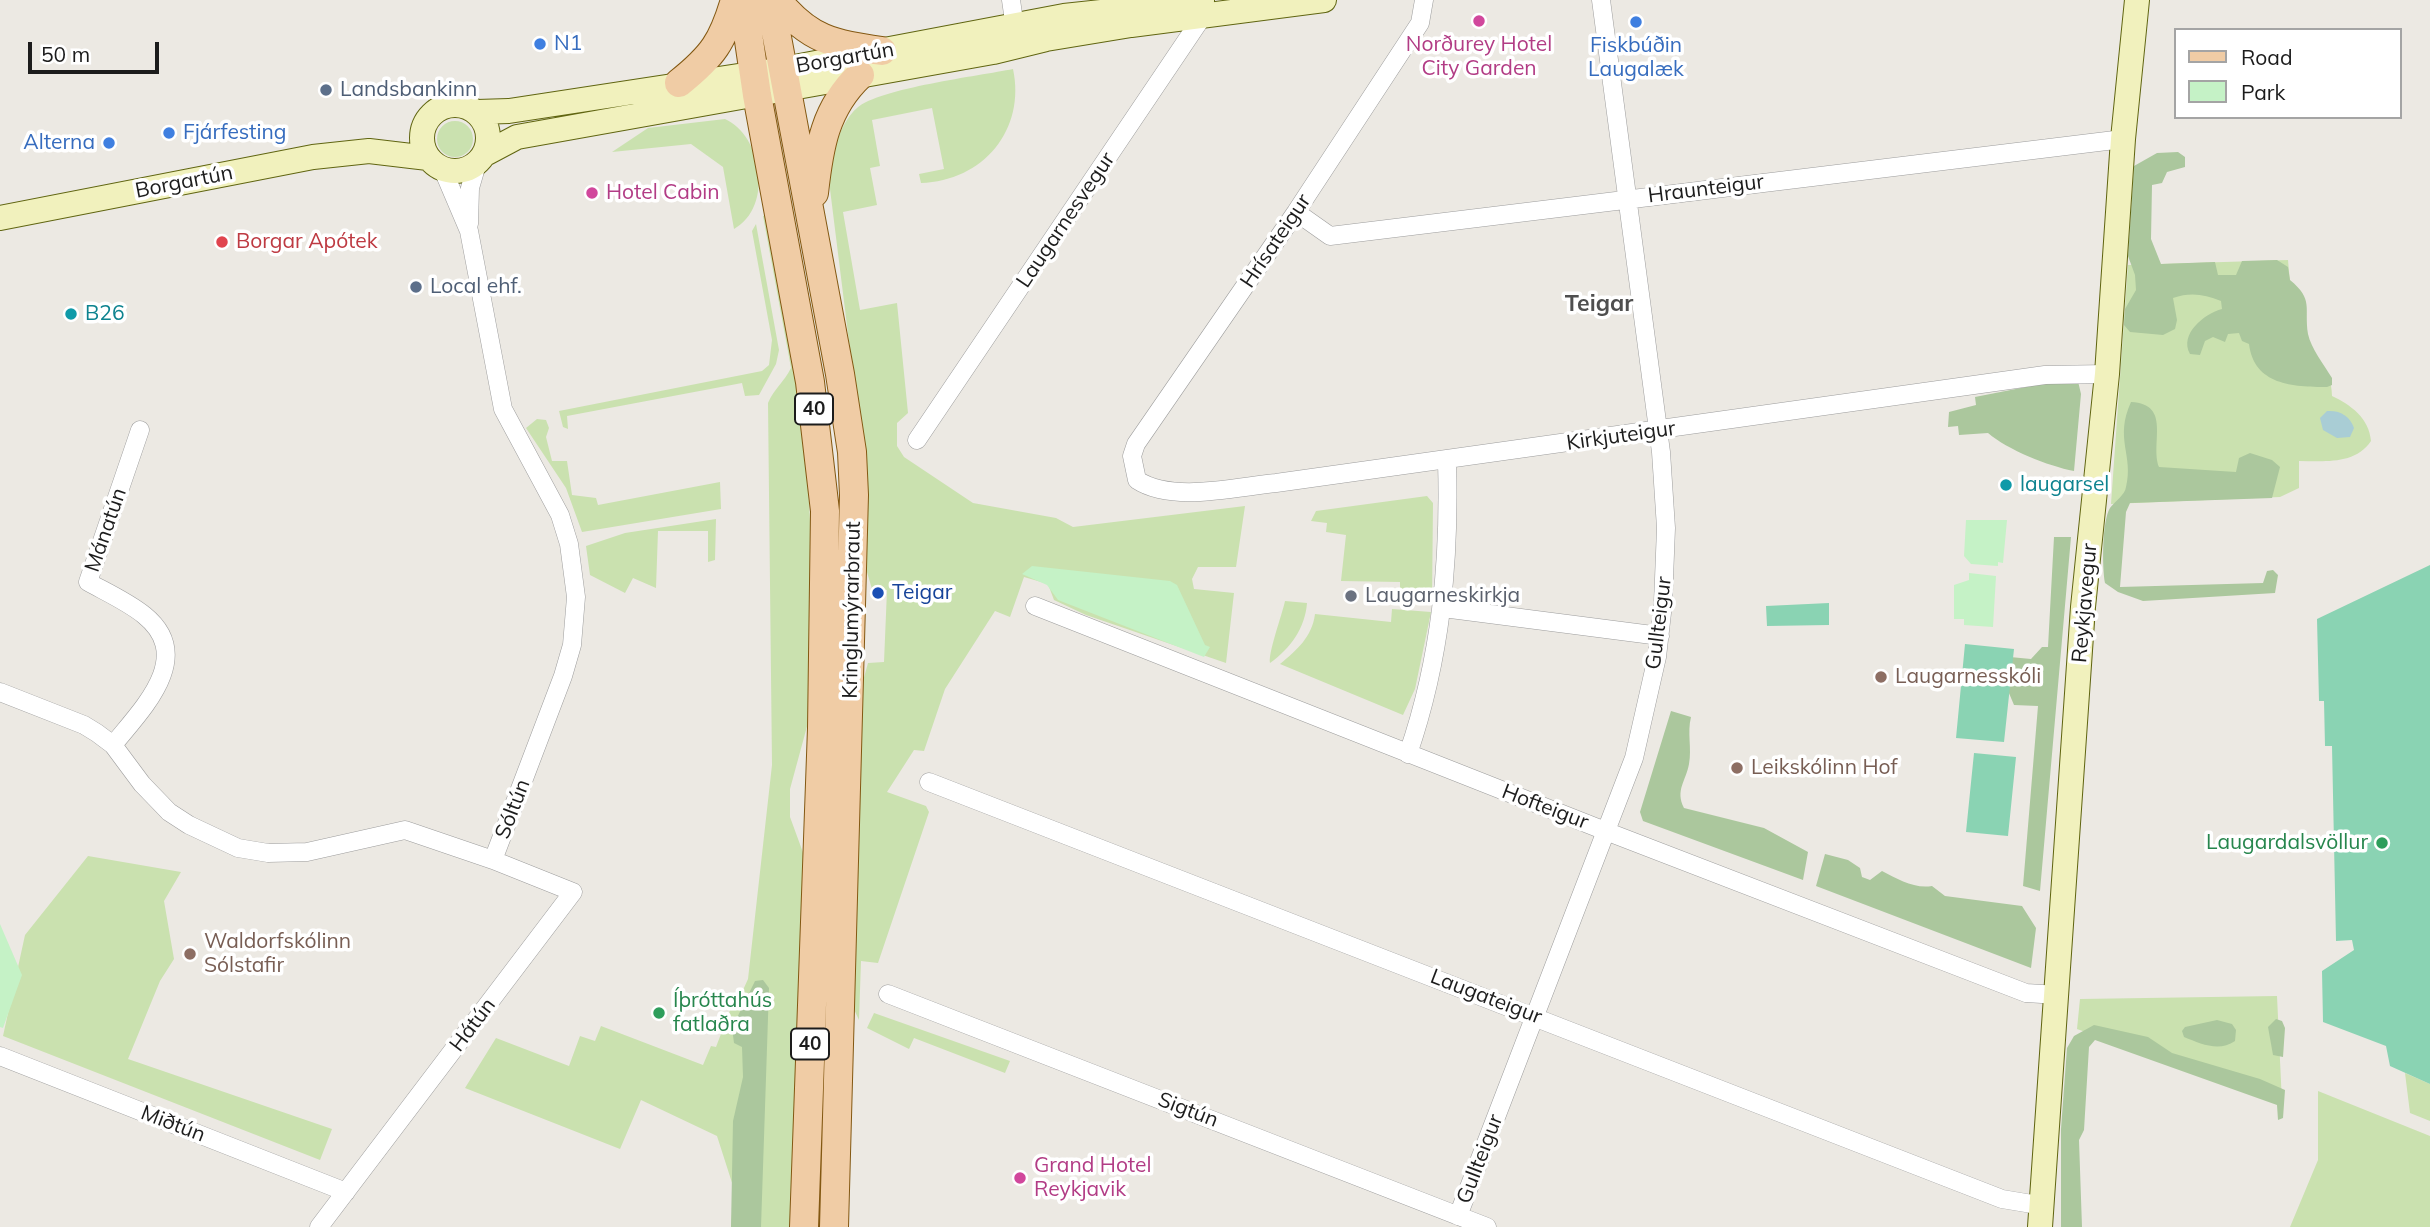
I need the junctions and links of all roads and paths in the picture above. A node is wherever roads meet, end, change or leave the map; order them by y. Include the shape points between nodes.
1 (736, 0) edge
2 (743, 0) edge
3 (770, 0) edge
4 (777, 0) edge
5 (1011, 0) edge
6 (1324, 0) edge
7 (1424, 0) edge
8 (1601, 0) edge
9 (2137, 0) edge
10 (1212, 5) edge
11 (1016, 36) junction
12 (882, 51) junction
13 (860, 75) junction
14 (680, 83) junction
15 (770, 84) junction
16 (477, 112) junction
17 (425, 125) junction
18 (2123, 139) junction
19 (369, 150) junction
20 (481, 159) junction
21 (436, 164) junction
22 (1626, 199) junction
23 (1296, 212) junction
24 (0, 218) edge
25 (810, 220) junction
26 (469, 231) junction
27 (840, 374) junction
28 (2107, 374) junction
29 (140, 430) dead end
30 (1658, 430) junction
31 (917, 440) dead end
32 (1447, 461) junction
33 (1138, 480) joint
34 (1035, 606) dead end
35 (1443, 608) junction
36 (1660, 635) junction
37 (0, 692) edge
38 (113, 745) junction
39 (1408, 754) junction
40 (929, 782) dead end
41 (1608, 832) junction
42 (493, 860) junction
43 (888, 994) dead end
44 (2058, 995) junction
45 (1536, 1016) junction
46 (0, 1056) edge
47 (346, 1192) junction
48 (1458, 1216) junction
49 (2044, 1220) edge
50 (319, 1227) edge
51 (804, 1227) edge
52 (834, 1227) edge
53 (1487, 1227) edge

1 - 14 main road via 716,49
2 - 15 main road, Kringlumýrarbraut / 40
3 - 15 main road, Kringlumýrarbraut / 40
4 - 12 main road via 793,20 819,38
5 - 11 street
6 - 10 street, Borgartún
7 - 23 street, Hrísateigur via 1420,23
8 - 22 street, Gullteigur
9 - 18 street, Reykjavegur
10 - 11 street, Borgartún via 1156,4
10 - 31 street, Laugarnesvegur
11 - 12 street, Borgartún
11 - 13 street, Borgartún
12 - 15 street, Borgartún
13 - 15 street, Borgartún
13 - 25 main road via 833,106
14 - 15 street, Borgartún
14 - 16 street, Borgartún via 509,111
15 - 20 street, Borgartún via 517,137
15 - 25 main road, Kringlumýrarbraut / 40
15 - 27 main road via 814,326
15 - 51 main road, Kringlumýrarbraut / 40 via 825,511
16 - 17 street, Borgartún via 451,105 434,113
16 - 20 street via 488,132
17 - 19 street, Borgartún
17 - 21 street via 422,142
18 - 22 street, Hraunteigur
18 - 28 street, Reykjavegur
19 - 21 street, Borgartún
19 - 24 street, Borgartún via 272,164
20 - 21 street, Borgartún via 461,171
20 - 26 street, Sóltún via 470,188
21 - 26 street, Sóltún
22 - 23 street, Hraunteigur via 1331,236
22 - 30 street, Gullteigur
23 - 33 street, Hrísateigur via 1136,444 1132,456
25 - 27 main road, Kringlumýrarbraut / 40
26 - 42 street, Sóltún via 503,409 560,515 576,597 572,645 563,676
27 - 52 main road, Kringlumýrarbraut / 40 via 852,452 854,548
28 - 30 street, Kirkjuteigur via 2063,373
28 - 44 street, Reykjavegur via 2084,607
29 - 38 street, Mánatún via 88,582 147,617 159,633 166,660 162,680
30 - 32 street, Kirkjuteigur
30 - 36 street, Gullteigur via 1666,528
32 - 33 street, Kirkjuteigur via 1178,492 1153,490
32 - 35 street
34 - 39 street, Hofteigur
35 - 36 street
35 - 39 street via 1425,706
36 - 41 street, Gullteigur via 1645,719
37 - 38 street, Sóltún via 84,725
38 - 42 street, Sóltún via 169,812 238,848 307,852 405,830
39 - 41 street, Hofteigur
40 - 45 street, Laugateigur
41 - 44 street, Hofteigur via 2026,993
41 - 45 street, Gullteigur
42 - 47 street, Hátún via 573,892
43 - 48 street, Sigtún
44 - 49 street, Reykjavegur
45 - 48 street, Gullteigur
45 - 49 street, Laugateigur via 2002,1199
46 - 47 street, Miðtún
47 - 50 street, Hátún
48 - 53 street, Sigtún

